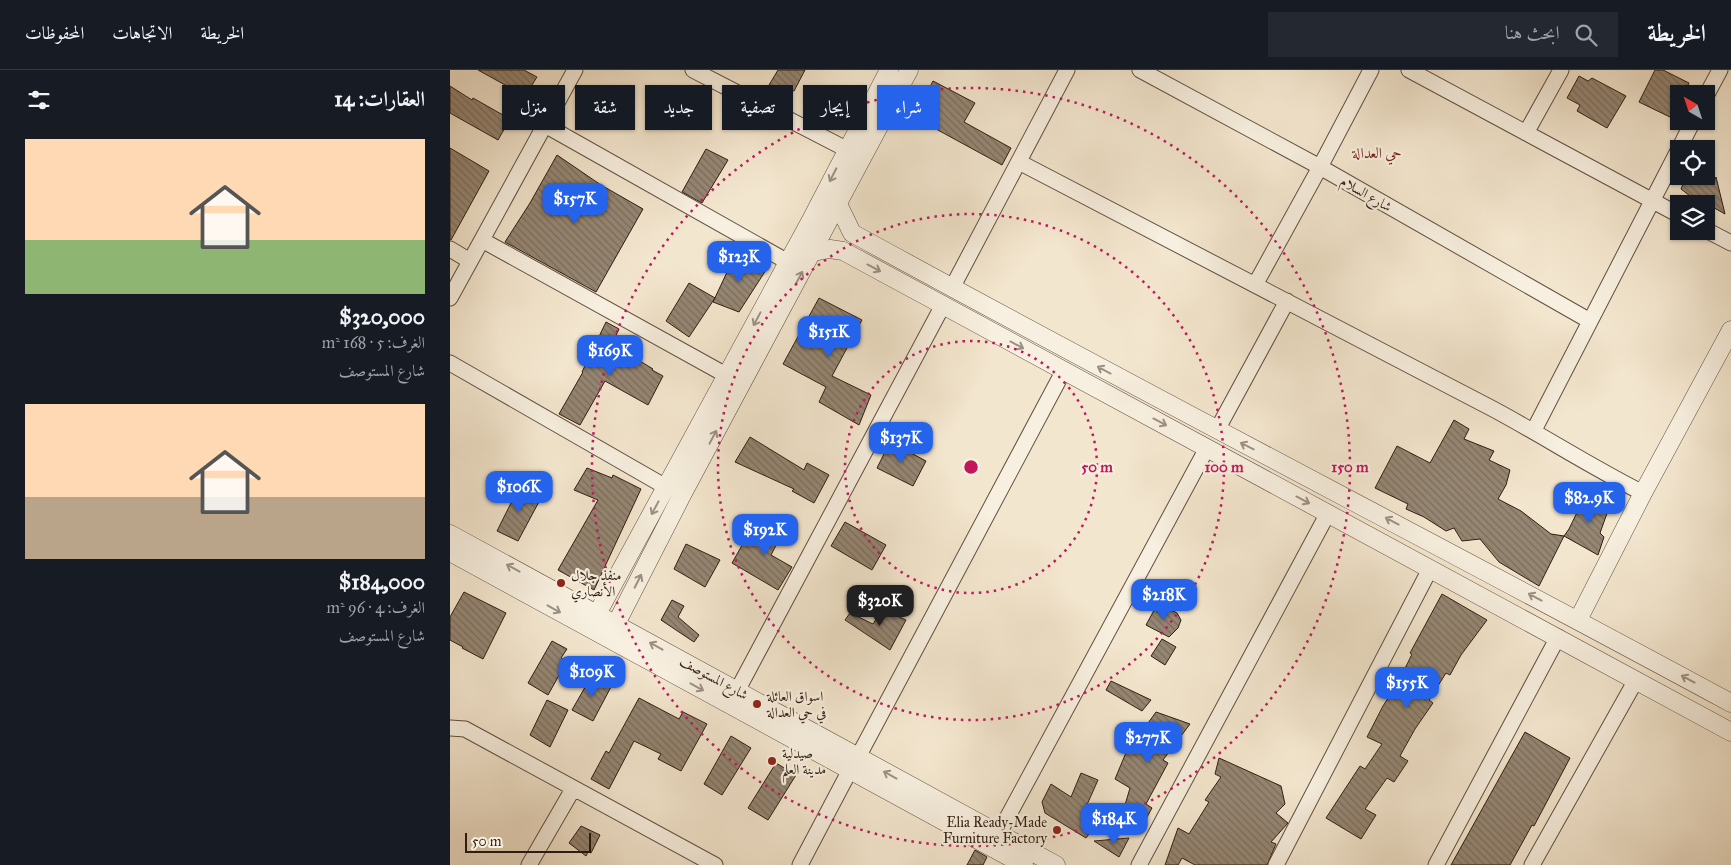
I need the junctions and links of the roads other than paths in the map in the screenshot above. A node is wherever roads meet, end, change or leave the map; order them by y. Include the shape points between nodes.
1 (575, 70) edge
2 (693, 70) edge
3 (889, 70) edge
4 (909, 70) edge
5 (1067, 70) edge
6 (1140, 70) edge
7 (1371, 70) edge
8 (1409, 70) edge
9 (1560, 70) edge
10 (1720, 70) edge
11 (1712, 85) edge
12 (565, 88) edge
13 (542, 130) edge
14 (554, 130) edge
15 (1526, 133) junction
16 (846, 149) junction
17 (1018, 162) junction
18 (1670, 166) edge
19 (1320, 167) junction
20 (1652, 201) junction
21 (838, 204) junction
22 (1670, 210) edge
23 (852, 233) junction
24 (1715, 235) edge
25 (482, 240) junction
26 (1731, 243) edge
27 (450, 249) edge
28 (843, 251) junction
29 (813, 252) junction
30 (470, 261) junction
31 (788, 262) junction
32 (1255, 285) junction
33 (952, 288) junction
34 (450, 298) edge
35 (1287, 301) junction
36 (943, 305) junction
37 (1590, 321) junction
38 (1731, 330) edge
39 (450, 363) edge
40 (1064, 370) junction
41 (726, 375) junction
42 (1217, 430) junction
43 (1534, 430) junction
44 (1207, 448) junction
45 (666, 487) junction
46 (1644, 493) junction
47 (682, 495) junction
48 (1328, 513) junction
49 (450, 534) edge
50 (1441, 547) junction
51 (450, 552) edge
52 (1430, 569) junction
53 (597, 614) junction
54 (1578, 620) junction
55 (616, 624) junction
56 (1558, 638) junction
57 (1636, 680) junction
58 (737, 690) junction
59 (1731, 702) edge
60 (771, 718) junction
61 (450, 728) edge
62 (1731, 732) edge
63 (854, 764) junction
64 (573, 789) junction
65 (919, 799) junction
66 (998, 834) junction
67 (529, 865) edge
68 (715, 865) edge
69 (800, 865) edge
70 (1024, 865) edge
71 (1056, 865) edge
72 (1139, 865) edge
73 (1276, 865) edge
74 (1436, 865) edge
75 (1532, 865) edge

1 - 12 street
2 - 16 street
3 - 16 street
4 - 21 street
5 - 17 street
6 - 19 street, شارع السلام
7 - 19 street
8 - 15 street
9 - 15 street
10 - 11 street
13 - 25 street
14 - 31 street
15 - 20 street
16 -> 31 street
17 - 32 street
17 - 33 street
18 - 20 street
19 - 32 street
19 - 37 street, شارع السلام
20 - 22 street
20 - 37 street
21 - 23 street
21 - 29 street
23 - 28 street
23 - 33 street
24 - 26 street
25 - 30 street
25 - 41 street
27 - 30 street
28 - 29 street via 830,248
28 -> 36 street
47 -> 29 street
30 - 34 street
31 -> 41 street
32 - 35 street
42 -> 33 street
35 - 42 street
35 - 43 street
36 -> 40 street
36 - 58 street
37 - 43 street
38 - 46 street
39 - 45 street
40 -> 44 street
40 - 63 street
41 - 45 street
50 -> 42 street
43 - 46 street via 1604,473
44 -> 48 street
44 - 66 street
45 - 47 street
45 -> 53 street
46 - 54 street
55 -> 47 street
48 - 52 street
48 - 72 street
53 -> 49 street, شارع المستوصف
50 - 52 street
54 -> 50 street
51 -> 60 street, شارع المستوصف
52 - 56 street
52 - 73 street
53 - 55 street, شارع المستوصف
59 -> 54 street
58 -> 55 street, شارع المستوصف
56 - 57 street
56 - 74 street
57 - 62 street
57 - 75 street
58 - 60 street, شارع المستوصف
60 - 63 street, شارع المستوصف
61 - 64 street via 465,729
63 - 65 street, شارع المستوصف
63 - 69 street
64 - 67 street
64 - 68 street
65 - 66 street, شارع المستوصف
65 - 70 street, شارع المستوصف
66 - 71 street, شارع المستوصف

